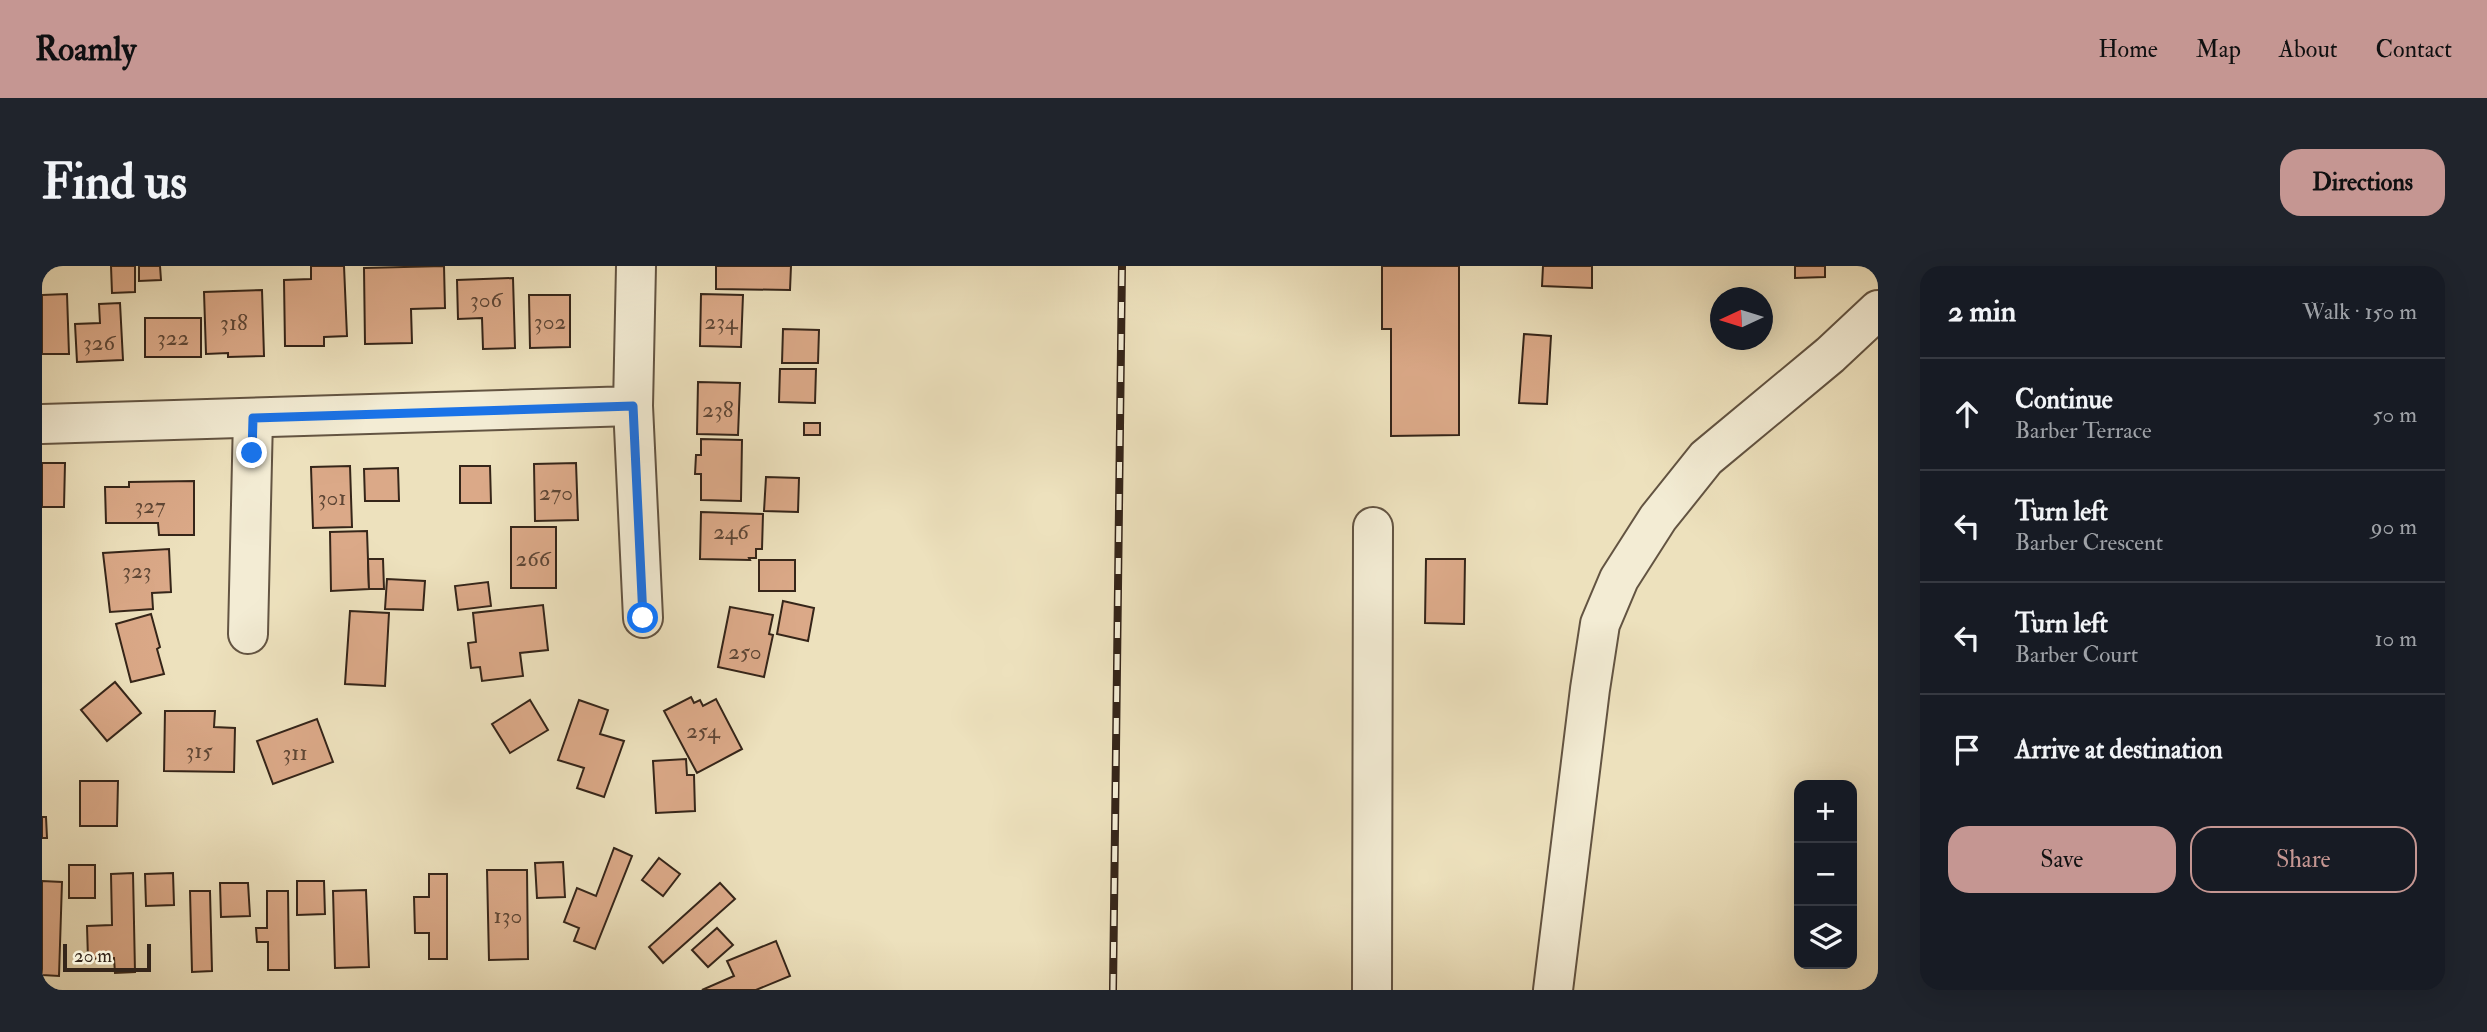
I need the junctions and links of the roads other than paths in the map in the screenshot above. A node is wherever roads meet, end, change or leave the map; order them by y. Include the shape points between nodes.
1 (636, 266) edge
2 (1878, 310) edge
3 (633, 406) junction
4 (253, 418) junction
5 (42, 424) edge
6 (1373, 527) dead end
7 (643, 618) dead end
8 (248, 634) dead end
9 (1372, 990) edge
10 (1553, 990) edge

1 - 3 street
2 - 10 street via 1706,458 1619,579 1600,624
3 - 4 street
3 - 7 street
4 - 5 street
4 - 8 street
6 - 9 street

